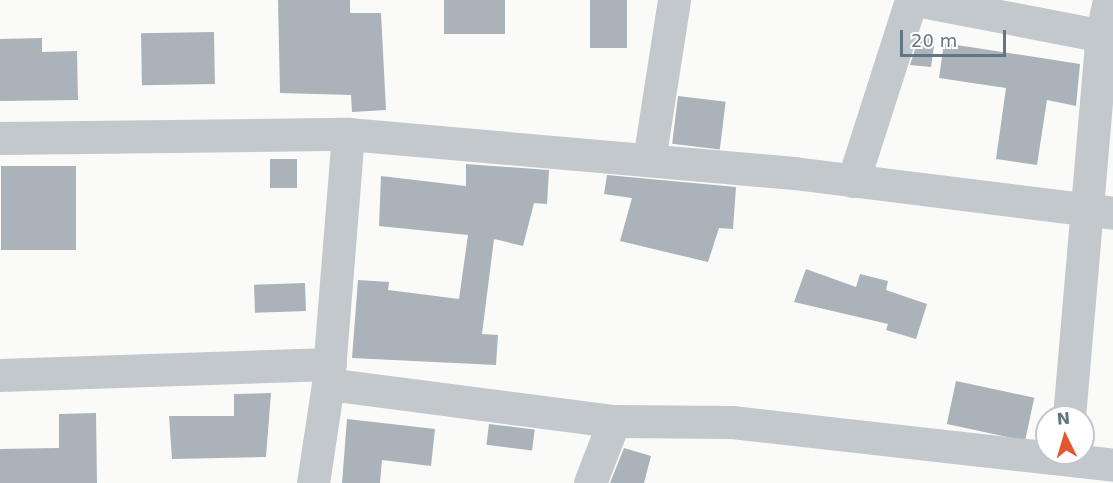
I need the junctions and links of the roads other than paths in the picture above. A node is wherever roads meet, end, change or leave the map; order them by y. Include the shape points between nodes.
1 (674, 0) edge
2 (911, 0) edge
3 (916, 0) edge
4 (1109, 0) edge
5 (1107, 37) edge
6 (348, 134) junction
7 (0, 138) edge
8 (649, 160) junction
9 (853, 181) junction
10 (1100, 212) edge
11 (329, 374) junction
12 (0, 375) edge
13 (1071, 405) edge
14 (614, 421) junction
15 (1035, 461) edge
16 (1095, 465) edge
17 (1113, 465) edge
18 (313, 483) edge
19 (590, 483) edge

1 - 8 street
2 - 9 street
3 - 5 street
4 - 5 street
5 - 10 street
6 - 7 street
6 - 8 street
6 - 11 street
8 - 9 street
9 - 10 street
10 - 13 street
11 - 12 street
11 - 14 street
11 - 18 street
14 - 15 street via 732,422
14 - 19 street
16 - 17 street

